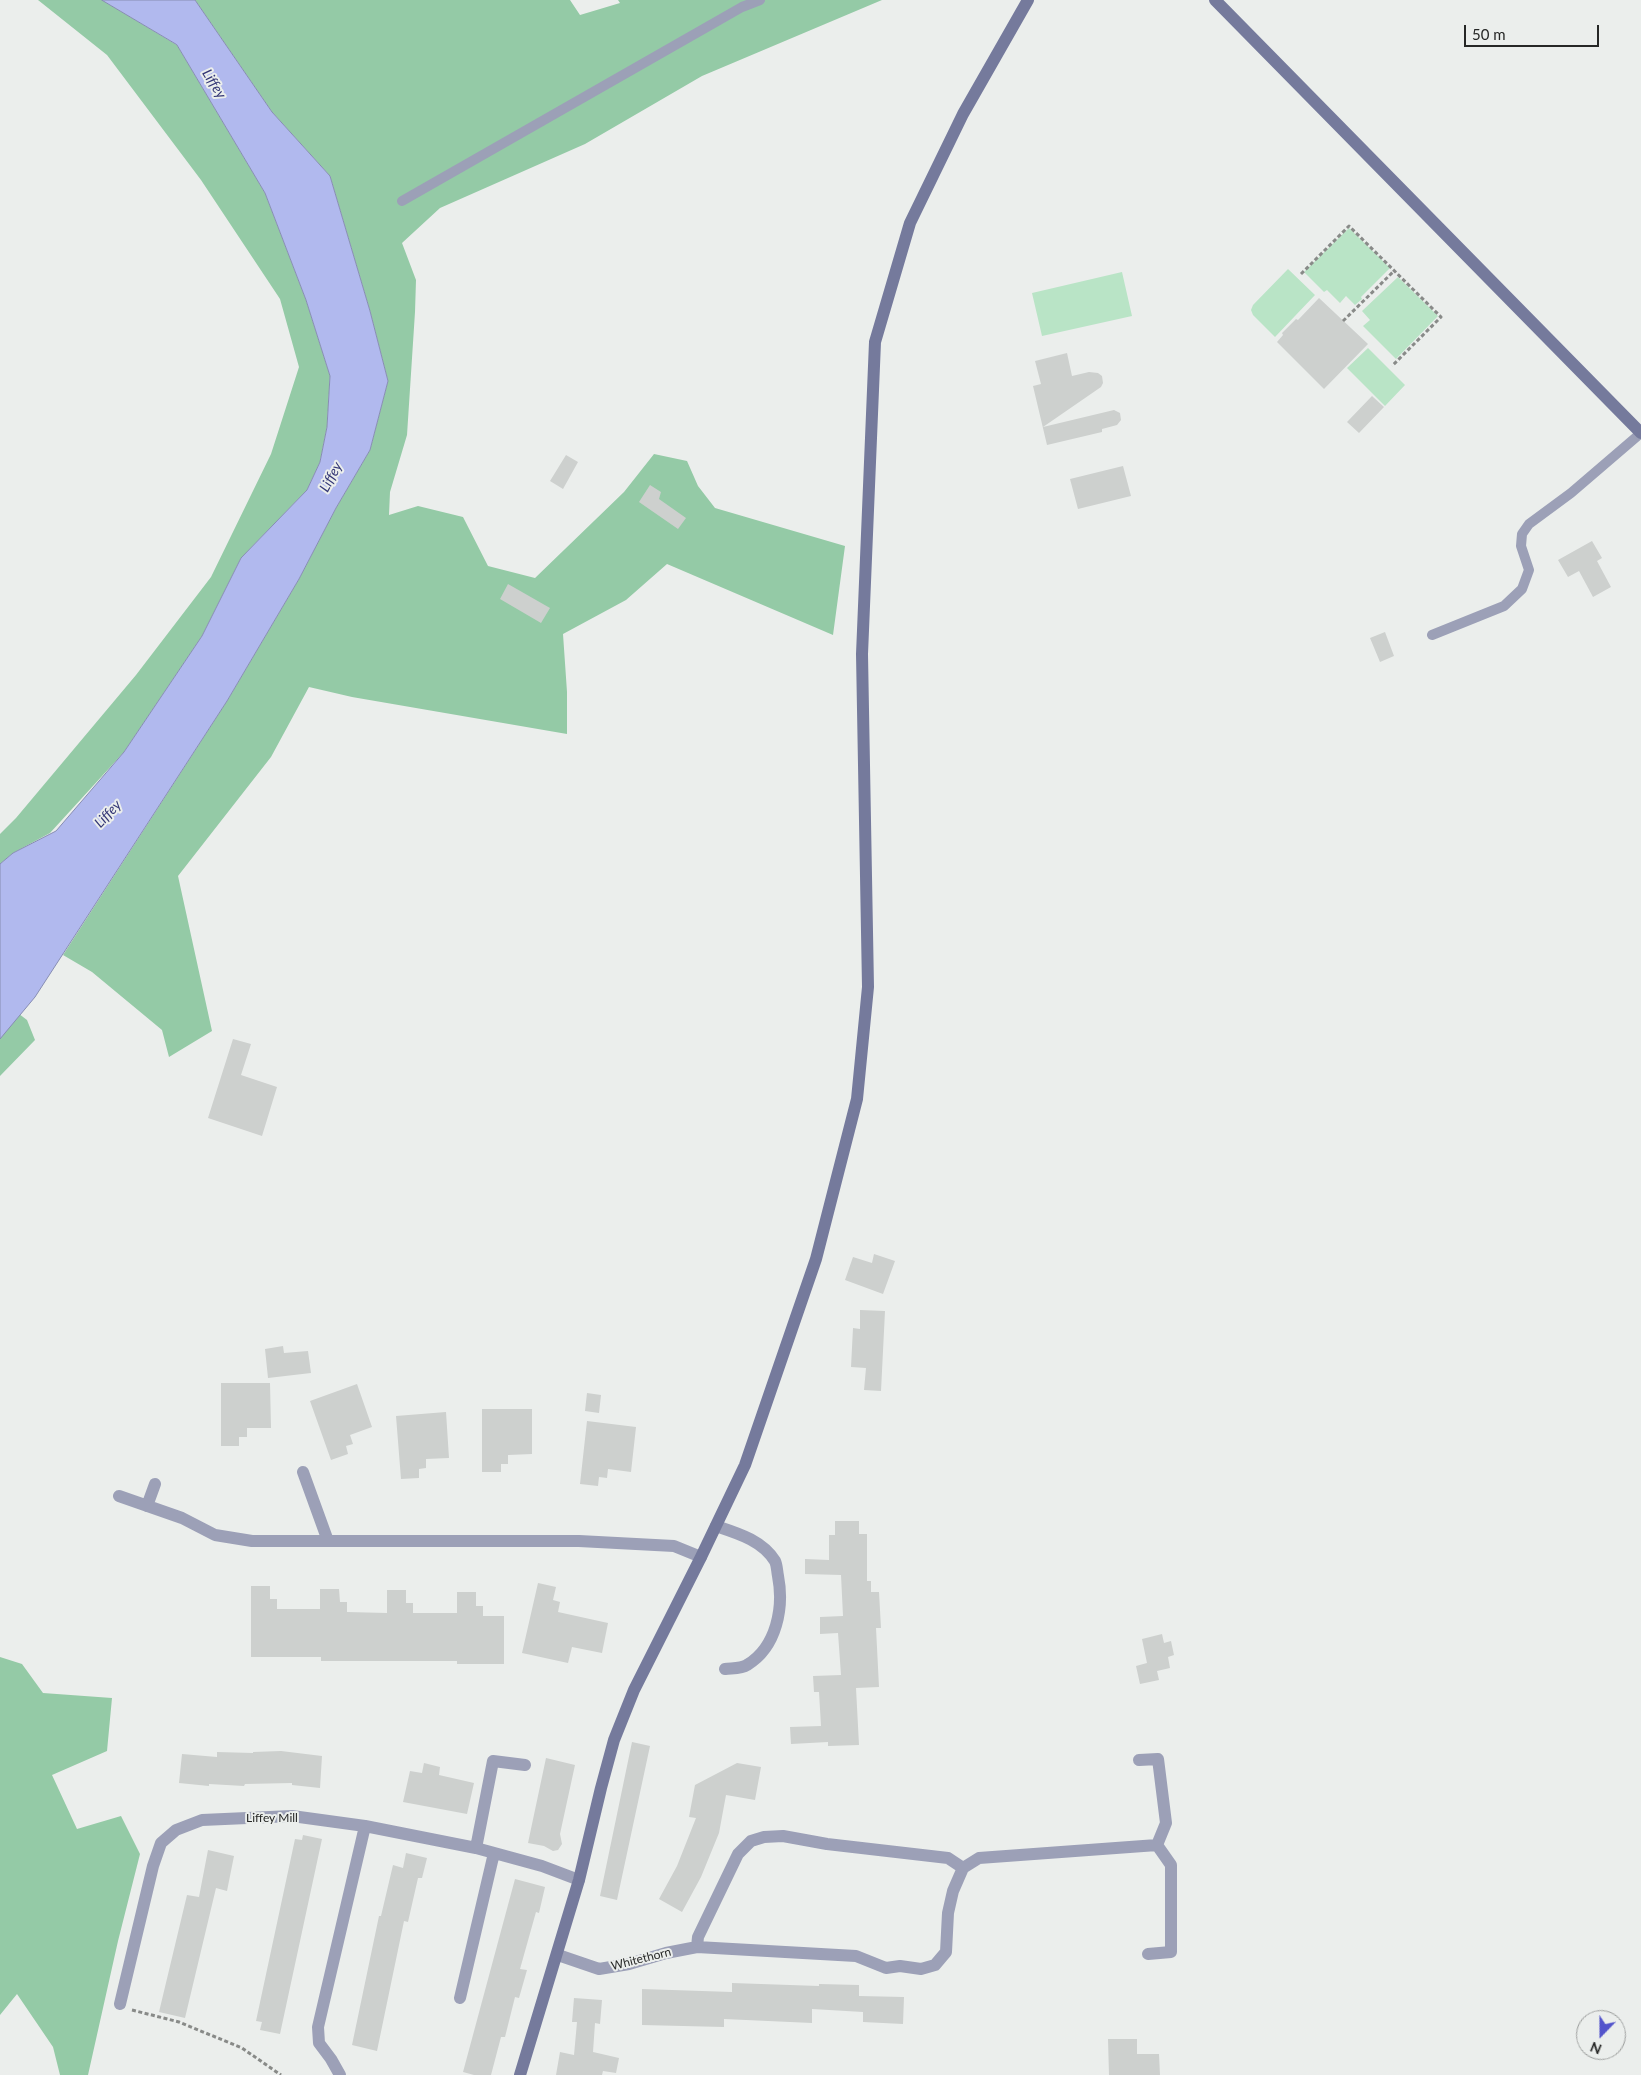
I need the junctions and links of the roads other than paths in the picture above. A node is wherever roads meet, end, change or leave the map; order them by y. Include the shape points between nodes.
1 (760, 0) edge
2 (1028, 0) edge
3 (1215, 0) edge
4 (402, 201) dead end
5 (1641, 433) edge
6 (1432, 635) dead end
7 (303, 1472) dead end
8 (155, 1484) dead end
9 (119, 1496) dead end
10 (147, 1506) junction
11 (716, 1526) junction
12 (328, 1541) junction
13 (701, 1557) junction
14 (724, 1669) dead end
15 (1139, 1760) dead end
16 (525, 1765) dead end
17 (365, 1826) junction
18 (1157, 1845) junction
19 (476, 1848) junction
20 (494, 1853) junction
21 (963, 1868) junction
22 (579, 1880) junction
23 (697, 1947) junction
24 (1148, 1954) dead end
25 (558, 1955) junction
26 (460, 1998) dead end
27 (120, 2004) road end
28 (340, 2075) edge
29 (520, 2075) edge

1 - 4 lane via 742,7
2 - 11 main road via 963,114 910,223 875,342 862,654 868,988 857,1099 816,1259 744,1465
3 - 5 main road
5 - 6 lane via 1529,524 1522,534 1521,546 1529,570 1522,589 1504,606
7 - 12 street
8 - 10 street
9 - 10 street
10 - 12 street via 182,1518 215,1535 252,1541
11 - 13 main road
11 - 14 street via 748,1538 765,1549 776,1562 780,1588 780,1611 762,1653 746,1666
12 - 13 street via 579,1541 674,1546
13 - 22 main road via 634,1690 614,1740
15 - 18 street via 1158,1759 1166,1823
16 - 19 street via 493,1761
17 - 19 street, Liffey Mill
17 - 27 street, Liffey Mill via 292,1816 202,1820 176,1830 161,1843 153,1866
17 - 28 street via 318,2027 319,2043
18 - 21 street via 979,1858
18 - 24 street via 1171,1865 1171,1952
19 - 20 street, Liffey Mill
20 - 22 street, Liffey Mill
20 - 26 street
21 - 23 street via 948,1858 764,1836 751,1841 738,1854 698,1937
21 - 23 street, Whitethorn via 948,1913 946,1952 935,1965 921,1969 886,1968 856,1956
22 - 25 main road
23 - 25 street, Whitethorn via 599,1969
25 - 29 main road

